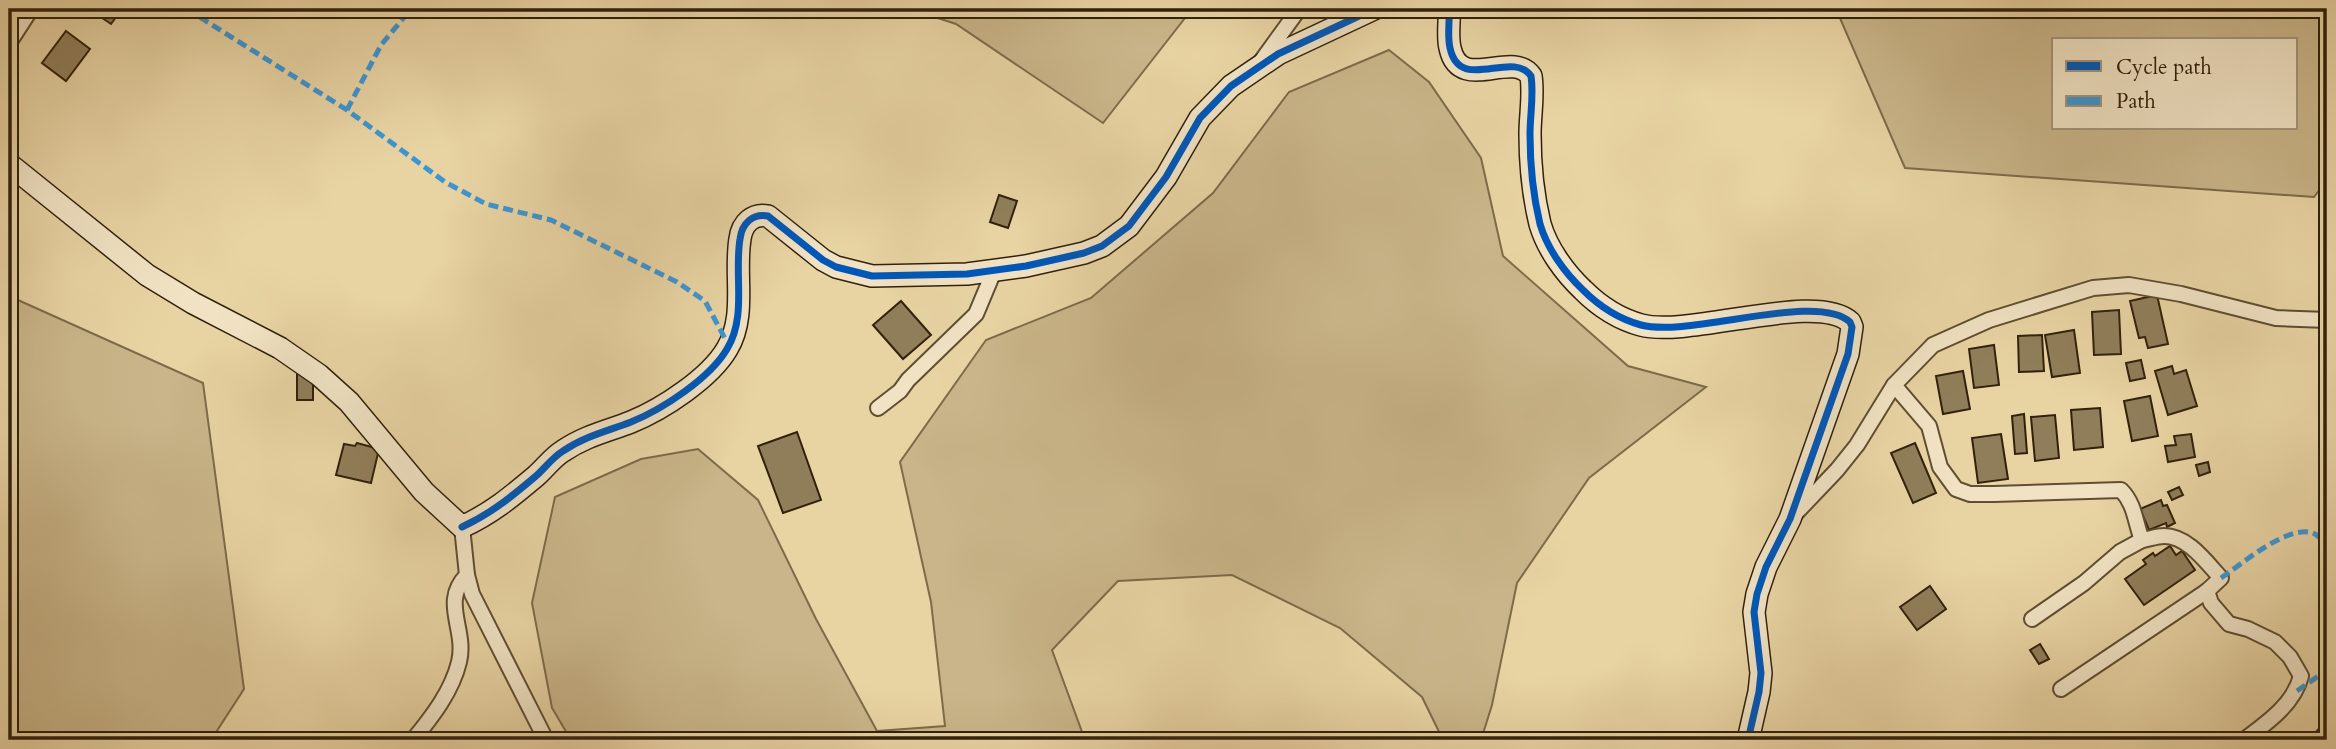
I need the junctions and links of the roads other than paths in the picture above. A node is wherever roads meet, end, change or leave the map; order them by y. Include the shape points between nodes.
1 (31, 9) edge
2 (1299, 9) edge
3 (1374, 9) edge
4 (1450, 9) edge
5 (9, 43) edge
6 (1259, 64) junction
7 (9, 164) edge
8 (994, 271) junction
9 (2327, 320) edge
10 (1894, 385) junction
11 (878, 408) dead end
12 (1790, 519) junction
13 (462, 527) junction
14 (2142, 540) junction
15 (467, 575) junction
16 (2207, 592) junction
17 (2032, 619) dead end
18 (2061, 689) dead end
19 (413, 740) edge
20 (545, 740) edge
21 (1748, 740) edge
22 (2245, 740) edge

1 - 5 street
2 - 6 street
3 - 6 street
4 - 12 street via 1450,50 1460,66 1467,70 1512,67 1531,76 1532,174 1541,225 1562,266 1594,301 1643,326 1801,312 1837,315 1850,322 1848,354
6 - 8 street via 1200,118 1166,177 1117,237 1066,258
7 - 13 street via 147,275 281,348 319,375 349,402 424,492
8 - 11 street via 976,314
8 - 13 street via 896,277 853,272 823,260 768,216 754,216 740,239 736,325 721,359 661,407 560,453 492,513
9 - 10 street via 2276,318 2129,285 2093,288 1989,320 1933,345
10 - 12 street via 1857,445
10 - 14 street via 1928,426 1940,467 1956,488 1970,494 2121,490 2132,501
12 - 21 street via 1757,594 1754,612 1761,673
13 - 15 street
14 - 16 street via 2180,539 2221,578
14 - 17 street
15 - 19 street via 458,583 453,603 461,647 459,662 445,697
15 - 20 street
16 - 18 street
16 - 22 street via 2228,624 2276,642 2301,676 2297,691

